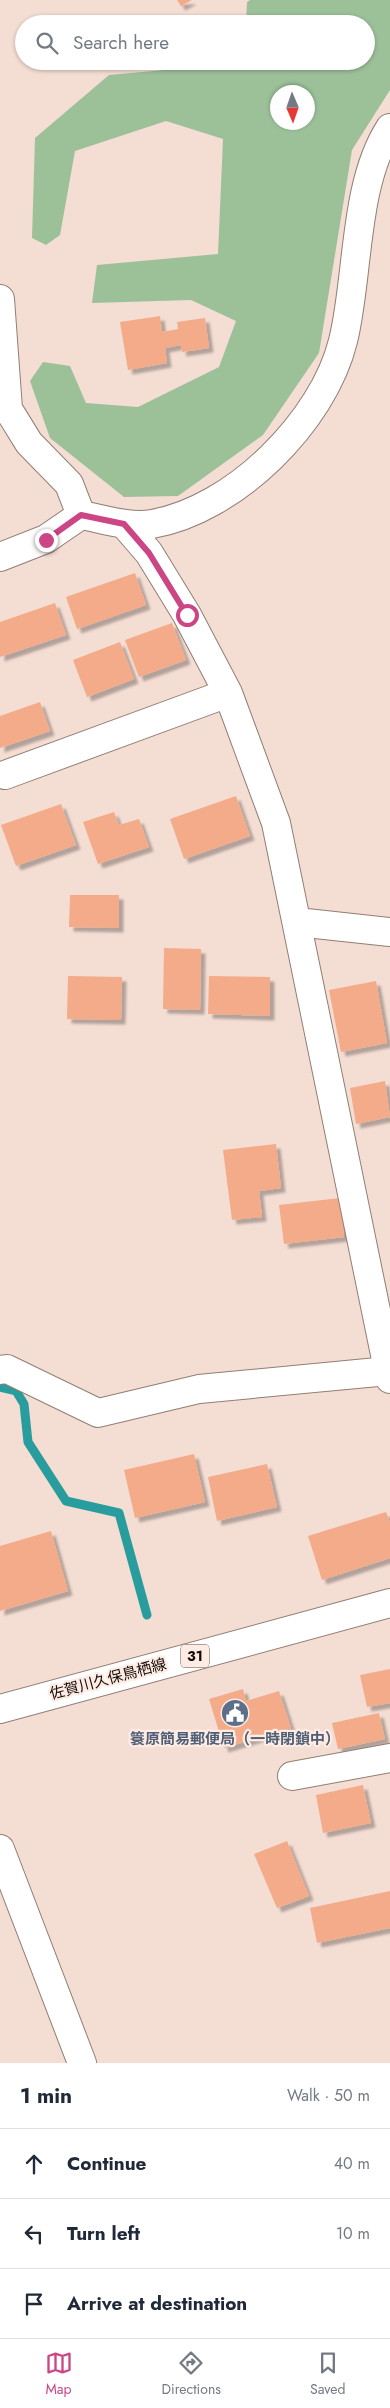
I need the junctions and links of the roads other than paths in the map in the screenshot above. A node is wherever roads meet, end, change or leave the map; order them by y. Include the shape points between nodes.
1 (390, 128) edge
2 (0, 299) edge
3 (81, 515) junction
4 (124, 524) junction
5 (0, 557) edge
6 (228, 693) junction
7 (5, 775) dead end
8 (297, 922) junction
9 (390, 932) edge
10 (0, 1370) edge
11 (389, 1375) edge
12 (390, 1603) edge
13 (0, 1709) edge
14 (390, 1758) edge
15 (292, 1776) dead end
16 (0, 1849) edge
17 (82, 2063) edge

1 - 4 street via 368,180 343,342 328,382 295,432 242,482 186,516 150,524
2 - 3 street via 8,409 29,443 69,484
3 - 4 street
3 - 5 street via 46,540
4 - 6 street via 149,553 187,615
6 - 7 street
6 - 8 street via 276,823
8 - 9 street
8 - 11 street
10 - 11 street via 7,1370 98,1414 199,1389
12 - 13 street, 佐賀川久保鳥栖線 / 31
14 - 15 street
16 - 17 street

